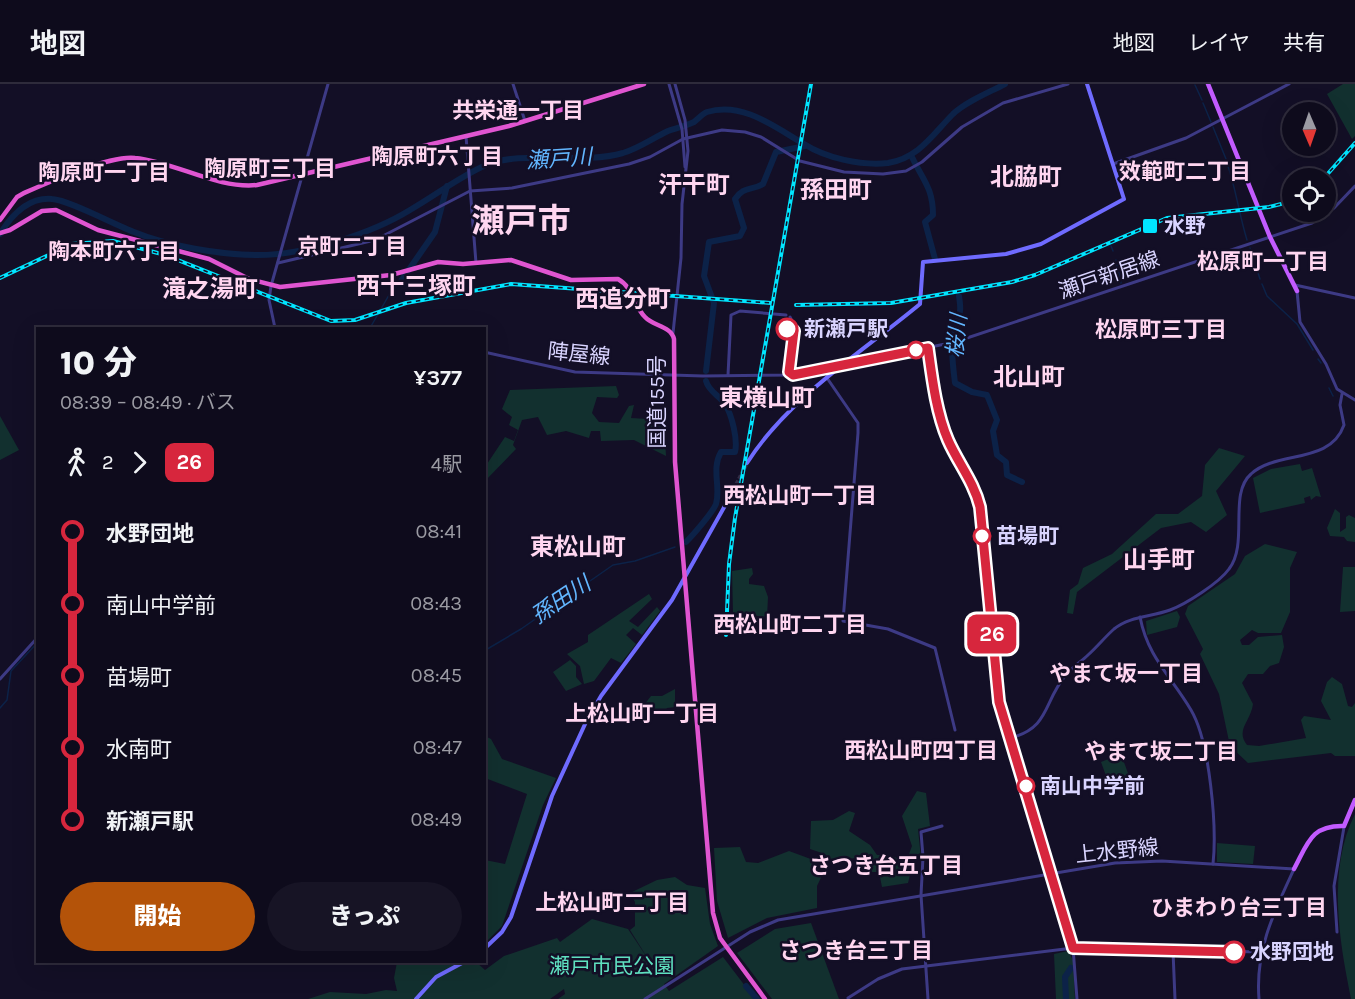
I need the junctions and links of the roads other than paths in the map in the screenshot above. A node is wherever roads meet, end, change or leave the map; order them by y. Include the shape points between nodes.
1 (328, 84) edge
2 (513, 84) edge
3 (644, 84) edge
4 (669, 84) edge
5 (675, 84) edge
6 (1068, 84) edge
7 (1087, 84) edge
8 (1208, 84) edge
9 (1289, 84) edge
10 (1222, 119) junction
11 (525, 121) junction
12 (684, 129) junction
13 (466, 135) junction
14 (688, 137) junction
15 (683, 139) junction
16 (1113, 164) junction
17 (685, 167) junction
18 (303, 173) junction
19 (1355, 186) edge
20 (470, 191) junction
21 (0, 220) edge
22 (0, 233) edge
23 (1270, 237) junction
24 (278, 261) junction
25 (476, 263) junction
26 (1295, 285) junction
27 (271, 286) junction
28 (1297, 291) joint
29 (1355, 298) edge
30 (275, 327) edge
31 (673, 333) junction
32 (928, 348) junction
33 (486, 352) edge
34 (843, 365) junction
35 (728, 375) junction
36 (793, 375) junction
37 (672, 376) junction
38 (827, 378) junction
39 (1342, 394) junction
40 (1355, 400) edge
41 (747, 463) tunnel mouth
42 (730, 495) tunnel mouth
43 (684, 579) junction
44 (1140, 618) junction
45 (36, 639) edge
46 (0, 679) edge
47 (955, 730) dead end
48 (1010, 738) junction
49 (1355, 800) edge
50 (942, 826) dead end
51 (1344, 826) junction
52 (1213, 864) junction
53 (1294, 869) junction
54 (1052, 874) junction
55 (921, 895) junction
56 (1337, 932) dead end
57 (486, 947) edge
58 (727, 947) junction
59 (1073, 948) junction
60 (1173, 951) junction
61 (1261, 952) junction
62 (462, 963) edge
63 (926, 965) junction
64 (848, 998) edge
65 (416, 999) edge
66 (645, 999) edge
67 (765, 999) edge
68 (928, 999) edge
69 (1077, 999) edge
70 (1175, 999) edge
71 (1259, 999) edge

1 - 18 street
2 - 11 street
3 - 11 highway
4 - 12 street
5 - 12 street
6 - 14 street via 1003,103 962,127 914,168 889,174 844,172 800,161 761,137 732,130
7 - 16 main road
8 - 10 main road
9 - 10 street
10 - 16 street via 1186,138
10 - 23 main road
11 - 13 highway
12 - 14 street
12 - 15 street
13 - 18 highway
13 - 20 street
14 - 15 street
14 - 17 street
15 - 17 street
15 - 20 street via 630,164 512,188
16 - 34 main road via 1124,199 1041,244 1006,254 923,262 920,304
17 - 31 street
18 - 21 highway via 243,186 152,161 124,158 24,193
18 - 24 street
19 - 23 street, 瀬戸新居線 via 1319,218
20 - 24 street via 375,240
20 - 25 street
22 - 27 highway, 国道155号 via 42,211 56,210 98,230 213,260
23 - 26 main road
23 - 32 street, 瀬戸新居線
24 - 27 street
25 - 27 highway, 国道155号 via 438,262 402,272 297,287
25 - 31 highway, 国道155号 via 511,260 571,280 618,279 628,286 643,315
26 - 28 main road
26 - 29 street
27 - 30 street
28 - 39 street via 1300,322
31 - 37 highway, 国道155号
32 - 34 street, 瀬戸新居線
32 - 48 street via 947,439 978,499 996,682
33 - 37 street, 陣屋線 via 560,370
34 - 36 street, 瀬戸新居線
34 - 38 main road
35 - 36 street
35 - 36 street via 731,315 740,311 788,316 794,325 789,372
35 - 37 street
37 - 43 highway, 国道155号 via 672,428
38 - 41 main road via 756,448
38 - 47 street via 858,423 843,621 888,629 935,648
39 - 40 street
39 - 44 street via 1344,425 1336,438 1310,454 1267,464 1247,477 1241,494 1239,548 1225,574 1172,609
42 - 43 main road
43 - 57 main road via 586,722 545,815 511,917
43 - 58 highway, 国道155号 via 713,913 715,926
44 - 48 street via 1115,629 1066,675 1038,726
44 - 52 street via 1152,655 1191,710 1199,730 1215,818
45 - 46 street
48 - 54 street
49 - 51 main road
50 - 55 street via 921,832
51 - 53 main road via 1317,831
51 - 56 street via 1334,886
52 - 53 street, 上水野線
52 - 54 street, 上水野線 via 1140,861
53 - 61 street via 1269,923
54 - 55 street, 上水野線
54 - 59 street
55 - 58 street, 上水野線 via 778,920
55 - 63 street
58 - 66 street, 上水野線
58 - 67 highway, 国道155号
59 - 60 street
59 - 63 street
59 - 69 street
60 - 61 street
60 - 70 street
61 - 71 street
62 - 65 main road via 436,977
63 - 64 street via 893,972
63 - 68 street

